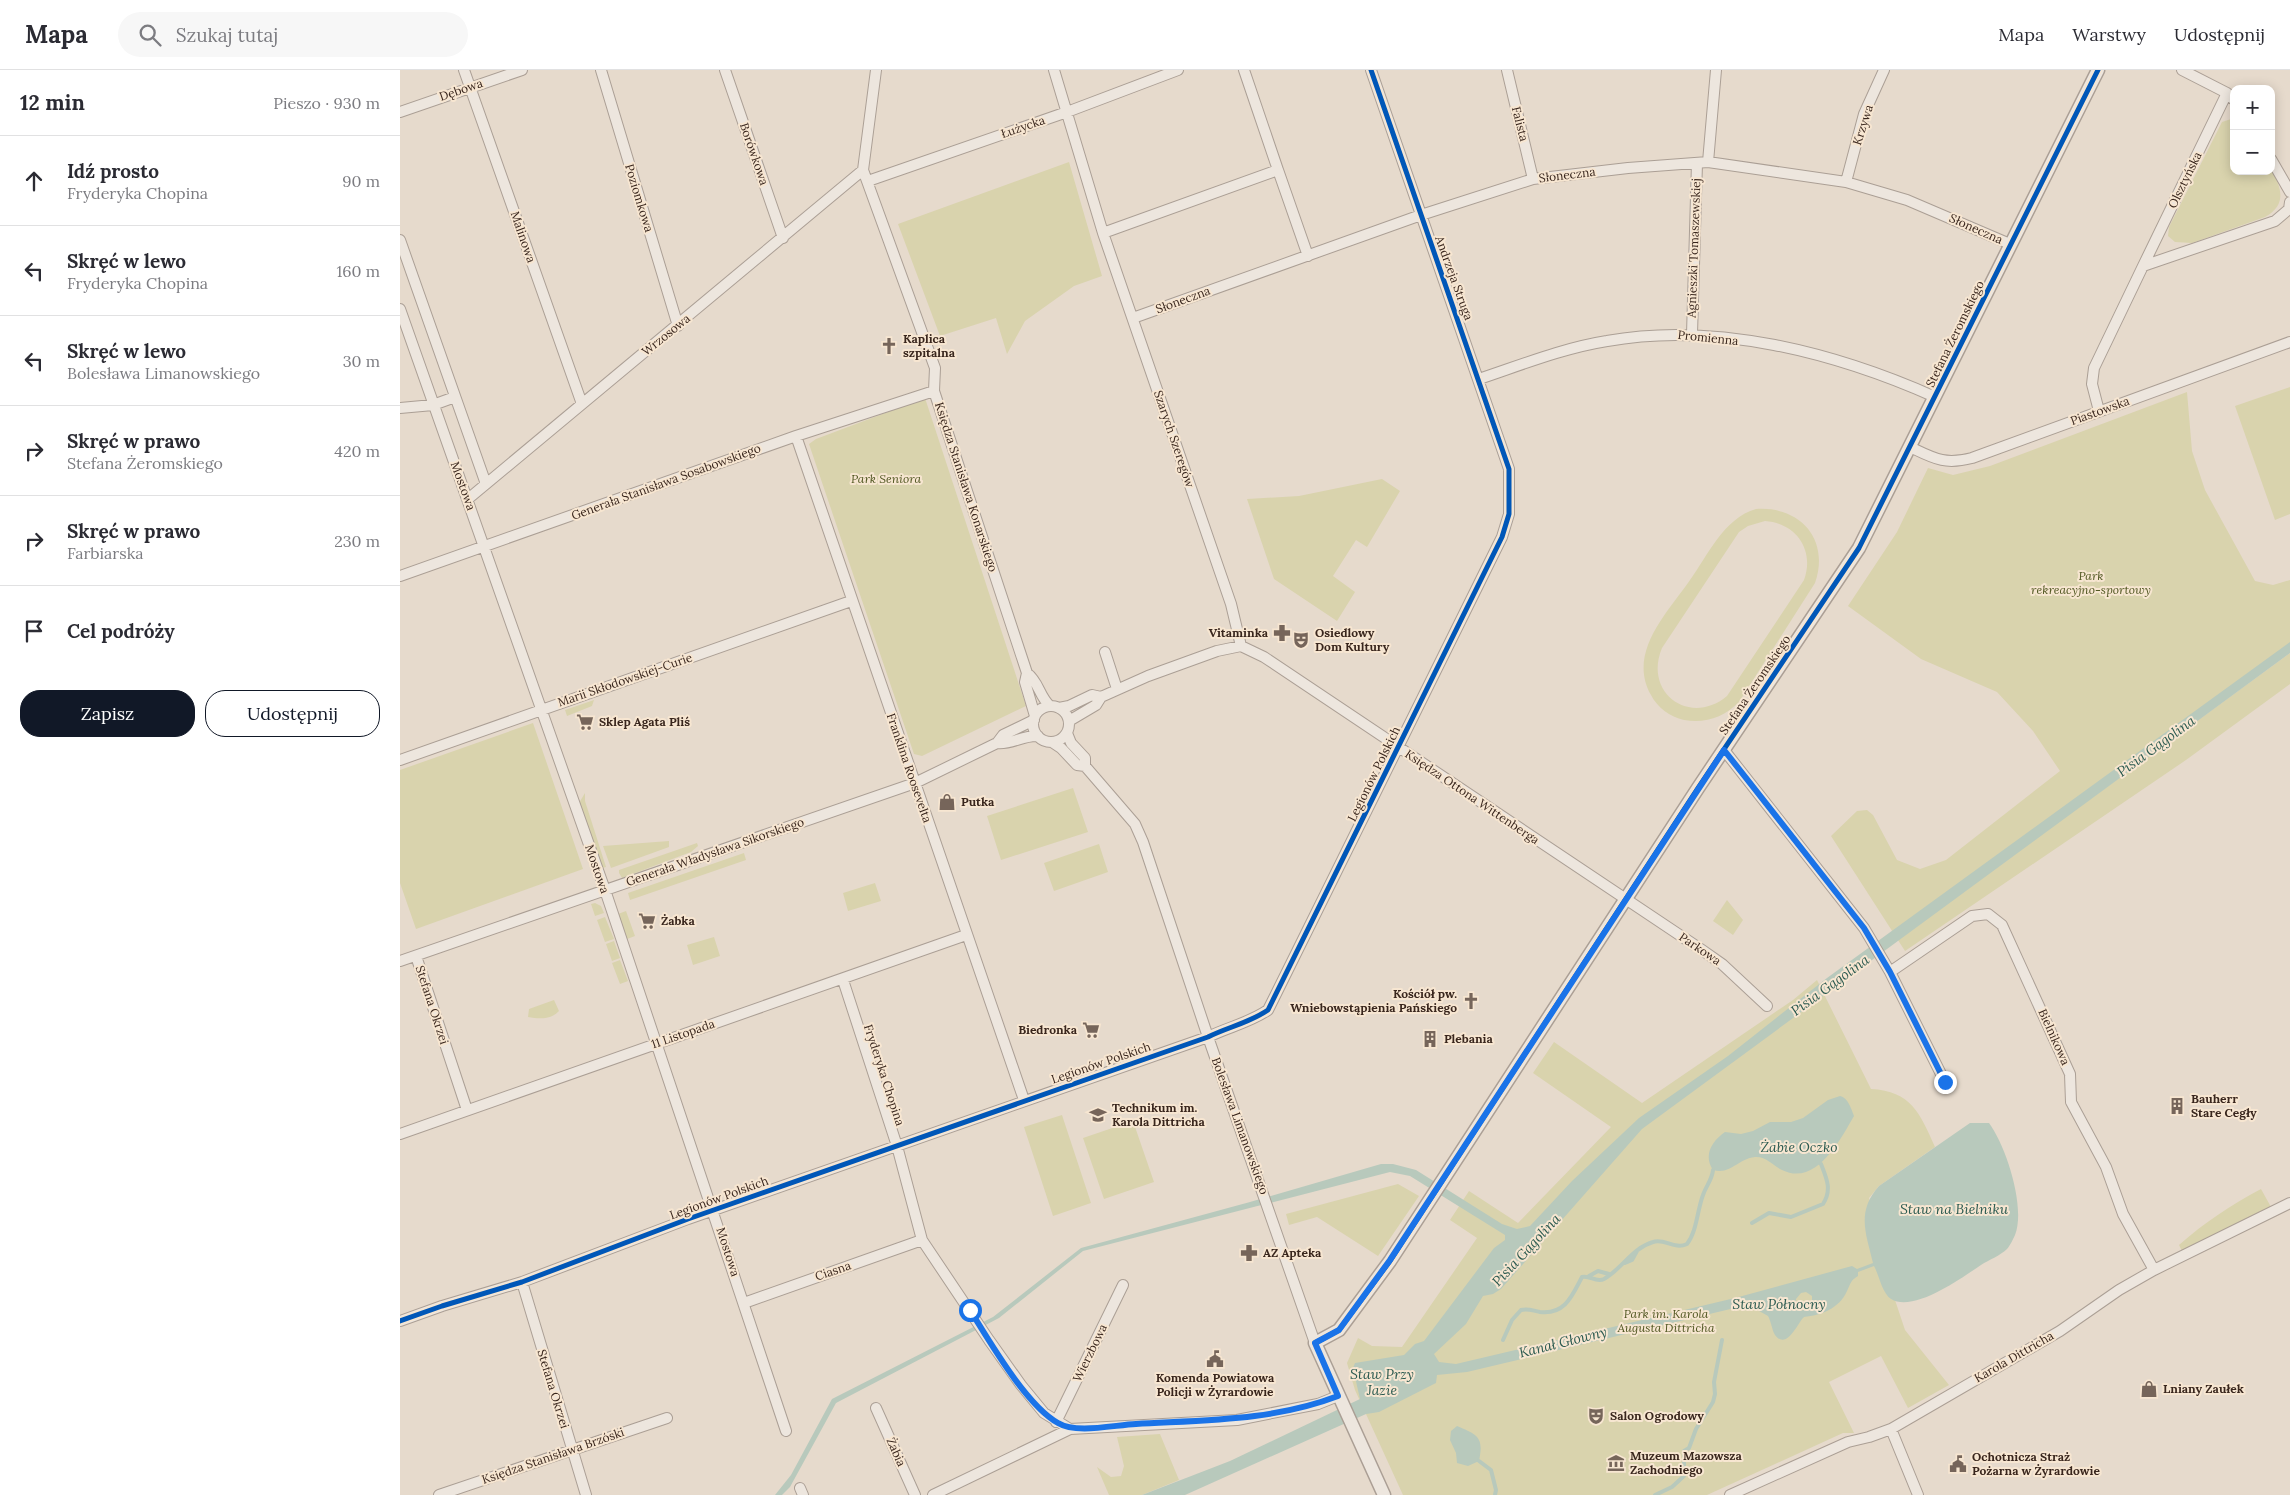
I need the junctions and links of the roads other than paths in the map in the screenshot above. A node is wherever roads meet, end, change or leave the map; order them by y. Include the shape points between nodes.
1 (464, 70) edge
2 (522, 70) edge
3 (601, 70) edge
4 (725, 70) edge
5 (876, 70) edge
6 (1054, 70) edge
7 (1178, 70) edge
8 (1244, 70) edge
9 (1371, 70) edge
10 (1507, 70) edge
11 (1716, 70) edge
12 (1884, 70) edge
13 (2098, 70) edge
14 (2182, 70) edge
15 (470, 86) junction
16 (2230, 96) edge
17 (400, 112) edge
18 (1067, 112) junction
19 (1708, 162) junction
20 (1697, 163) junction
21 (2275, 166) edge
22 (863, 170) junction
23 (1278, 170) junction
24 (1533, 179) junction
25 (868, 181) junction
26 (1846, 182) junction
27 (2290, 192) edge
28 (2290, 202) edge
29 (1421, 215) junction
30 (1103, 233) junction
31 (782, 238) junction
32 (400, 240) edge
33 (2010, 244) junction
34 (1308, 256) junction
35 (2143, 266) junction
36 (400, 309) edge
37 (1133, 318) junction
38 (678, 326) junction
39 (1692, 334) junction
40 (2290, 342) edge
41 (1479, 379) junction
42 (934, 391) junction
43 (455, 397) junction
44 (1935, 397) junction
45 (582, 404) junction
46 (433, 405) junction
47 (400, 408) edge
48 (2099, 411) junction
49 (796, 436) junction
50 (1910, 448) junction
51 (486, 484) junction
52 (1511, 495) joint
53 (468, 500) junction
54 (485, 547) junction
55 (400, 576) edge
56 (851, 600) junction
57 (1241, 646) junction
58 (1105, 652) dead end
59 (1027, 673) junction
60 (1117, 689) junction
61 (1100, 697) junction
62 (1055, 707) junction
63 (542, 710) junction
64 (1035, 718) junction
65 (1069, 721) junction
66 (1067, 733) junction
67 (1038, 736) junction
68 (1052, 742) junction
69 (997, 743) junction
70 (1398, 748) junction
71 (1724, 750) junction
72 (400, 760) edge
73 (1085, 766) junction
74 (915, 783) junction
75 (605, 890) junction
76 (1626, 900) junction
77 (966, 935) junction
78 (416, 956) junction
79 (400, 961) edge
80 (1890, 972) junction
81 (842, 980) junction
82 (1767, 1006) dead end
83 (1208, 1037) junction
84 (656, 1044) junction
85 (1945, 1082) dead end
86 (1024, 1100) junction
87 (467, 1110) junction
88 (400, 1134) edge
89 (897, 1146) junction
90 (2290, 1203) edge
91 (714, 1210) junction
92 (922, 1240) junction
93 (2154, 1270) junction
94 (522, 1282) junction
95 (1124, 1285) dead end
96 (744, 1303) junction
97 (400, 1322) edge
98 (1315, 1343) junction
99 (1339, 1399) junction
100 (876, 1408) dead end
101 (667, 1418) dead end
102 (1056, 1422) junction
103 (1070, 1429) junction
104 (1890, 1429) junction
105 (786, 1431) dead end
106 (572, 1450) junction
107 (439, 1495) edge
108 (586, 1495) edge
109 (915, 1495) edge
110 (933, 1495) edge
111 (1384, 1495) edge
112 (1730, 1495) edge
113 (1918, 1495) edge

1 - 15 street, Malinowa
2 - 15 street, Dębowa
3 - 38 street, Poziomkowa
4 - 31 street, Borówkowa
5 - 22 street
6 - 18 street, Szarych Szeregów
7 - 18 street, Łużycka
8 - 23 street
9 - 29 street, Andrzeja Struga
10 - 24 street, Falista
11 - 19 street, Agnieszki Tomaszewskiej
12 - 26 street, Krzywa via 1864,114
13 - 33 street, Stefana Żeromskiego
14 - 16 street, Olsztyńska
15 - 17 street, Dębowa
15 - 45 street, Malinowa
16 - 35 street, Olsztyńska
18 - 25 street, Łużycka
18 - 30 street, Szarych Szeregów
19 - 20 street, Słoneczna
19 - 26 street, Słoneczna
20 - 24 street, Słoneczna
20 - 39 street, Agnieszki Tomaszewskiej
21 - 27 street
22 - 25 street, Księdza Stanisława Konarskiego
22 - 31 street, Wrzosowa
23 - 30 street
23 - 34 street
24 - 29 street, Słoneczna
25 - 42 street, Księdza Stanisława Konarskiego via 935,368
26 - 33 street, Słoneczna via 1907,200
28 - 35 street via 2290,210 2275,221
29 - 34 street, Słoneczna
29 - 41 street, Andrzeja Struga
30 - 37 street, Szarych Szeregów
31 - 38 street, Wrzosowa
32 - 43 street, Mostowa
33 - 44 street, Stefana Żeromskiego
34 - 37 street, Słoneczna
35 - 48 street, Olsztyńska via 2094,368 2092,384
36 - 46 street, Mostowa
37 - 57 street, Szarych Szeregów via 1231,604
38 - 45 street, Wrzosowa
39 - 41 street, Promienna via 1648,335 1605,341
39 - 44 street, Promienna via 1775,346 1828,358 1874,372
40 - 48 street, Piastowska
41 - 52 street, Andrzeja Struga via 1509,470
42 - 49 street, Generała Stanisława Sosabowskiego
42 - 59 street, Księdza Stanisława Konarskiego
43 - 46 street
43 - 51 street, Mostowa
44 - 50 street, Stefana Żeromskiego
45 - 51 street, Wrzosowa
46 - 47 street
46 - 53 street, Mostowa
48 - 50 street, Piastowska via 1953,462
49 - 54 street, Generała Stanisława Sosabowskiego
49 - 56 street, Franklina Roosevelta
50 - 71 street, Stefana Żeromskiego via 1859,548
51 - 53 street, Wrzosowa
52 - 70 street, Legionów Polskich via 1502,537
53 - 54 street, Mostowa
54 - 55 street, Generała Stanisława Sosabowskiego
54 - 63 street, Mostowa
56 - 63 street, Marii Skłodowskiej-Curie
56 - 74 street, Franklina Roosevelta
57 - 60 street via 1217,651
57 - 70 street, Księdza Ottona Wittenberga via 1264,656
58 - 60 street
59 - 62 street, Księdza Stanisława Konarskiego via 1035,679 1042,697
59 - 64 street, Księdza Stanisława Konarskiego via 1025,682
60 - 61 street
61 - 62 street via 1092,695
61 - 65 street via 1096,705
62 - 64 street via 1041,709
62 - 65 street via 1066,713
63 - 72 street, Marii Skłodowskiej-Curie
63 - 75 street, Mostowa
64 - 67 street via 1034,728
64 - 69 street, Generała Władysława Sikorskiego via 1003,735
65 - 66 street
66 - 68 street
66 - 73 street, Bolesława Limanowskiego via 1071,743 1085,758
67 - 68 street
67 - 69 street, Generała Władysława Sikorskiego via 1026,736 1006,744
68 - 73 street, Bolesława Limanowskiego via 1077,765
69 - 74 street, Generała Władysława Sikorskiego
70 - 76 street, Księdza Ottona Wittenberga
70 - 83 street, Legionów Polskich via 1268,1010 1250,1022
71 - 76 street, Stefana Żeromskiego
71 - 80 street via 1868,936
73 - 83 street, Bolesława Limanowskiego via 1134,824 1143,842
74 - 75 street, Generała Władysława Sikorskiego
74 - 77 street, Franklina Roosevelta
75 - 78 street, Generała Władysława Sikorskiego
75 - 84 street, Mostowa
76 - 82 street, Parkowa via 1722,964
76 - 98 street, Stefana Żeromskiego via 1390,1260 1343,1326
77 - 81 street, 11 Listopada
77 - 86 street, Franklina Roosevelta
78 - 79 street, Generała Władysława Sikorskiego
78 - 87 street, Stefana Okrzei
80 - 85 street
80 - 93 street, Bielnikowa via 1972,916 1988,914 2002,925 2070,1074 2071,1102 2106,1167 2123,1214
81 - 84 street, 11 Listopada
81 - 89 street, Fryderyka Chopina
83 - 86 street, Legionów Polskich
83 - 98 street, Bolesława Limanowskiego
84 - 87 street, 11 Listopada
84 - 91 street, Mostowa
86 - 89 street, Legionów Polskich
87 - 88 street, 11 Listopada
89 - 91 street, Legionów Polskich
89 - 92 street, Fryderyka Chopina
90 - 93 street, Karola Dittricha
91 - 94 street, Legionów Polskich
91 - 96 street, Mostowa
92 - 96 street, Ciasna
92 - 102 street, Fryderyka Chopina via 1021,1386
93 - 104 street, Karola Dittricha via 2060,1331
94 - 97 street, Legionów Polskich
94 - 106 street, Stefana Okrzei
95 - 102 street, Wierzbowa
96 - 105 street, Mostowa
98 - 99 street, Bolesława Limanowskiego
99 - 103 street, Fryderyka Chopina via 1237,1420
99 - 111 street, Bolesława Limanowskiego
100 - 109 street, Żabia
101 - 106 street, Księdza Stanisława Brzóski
102 - 103 street, Fryderyka Chopina
103 - 110 street
104 - 112 street, Karola Dittricha via 1848,1442
104 - 113 street
106 - 107 street, Księdza Stanisława Brzóski
106 - 108 street, Stefana Okrzei

